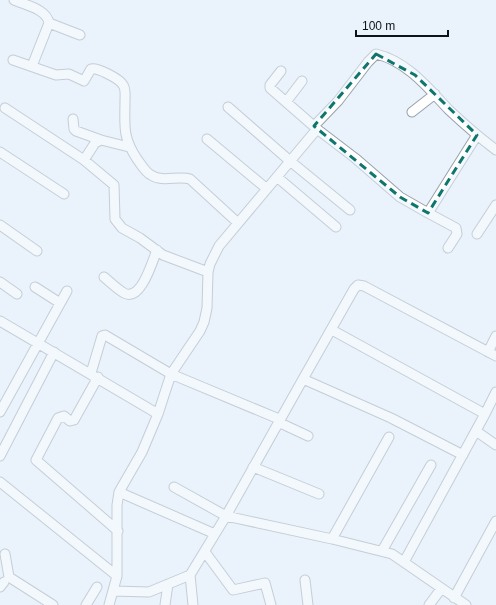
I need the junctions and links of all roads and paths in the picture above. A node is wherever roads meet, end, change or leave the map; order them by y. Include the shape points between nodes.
1 (14, 0) edge
2 (49, 22) junction
3 (80, 35) dead end
4 (13, 60) dead end
5 (32, 66) junction
6 (281, 71) dead end
7 (302, 81) dead end
8 (435, 94) junction
9 (286, 102) junction
10 (228, 107) dead end
11 (5, 108) dead end
12 (412, 112) dead end
13 (73, 119) dead end
14 (315, 128) junction
15 (477, 135) junction
16 (207, 139) dead end
17 (101, 140) junction
18 (129, 147) junction
19 (496, 150) edge
20 (0, 152) edge
21 (84, 160) junction
22 (290, 162) junction
23 (277, 177) junction
24 (267, 188) junction
25 (64, 194) dead end
26 (496, 205) edge
27 (350, 210) dead end
28 (428, 213) junction
29 (238, 223) junction
30 (0, 225) edge
31 (336, 228) dead end
32 (477, 234) dead end
33 (448, 248) dead end
34 (157, 250) junction
35 (37, 251) dead end
36 (208, 272) junction
37 (104, 277) dead end
38 (0, 282) edge
39 (35, 287) dead end
40 (67, 290) dead end
41 (17, 294) dead end
42 (60, 303) junction
43 (1, 324) edge
44 (332, 330) junction
45 (496, 336) edge
46 (37, 342) junction
47 (54, 352) junction
48 (492, 354) edge
49 (171, 374) junction
50 (94, 375) junction
51 (303, 379) junction
52 (496, 392) edge
53 (0, 412) edge
54 (158, 414) junction
55 (485, 414) junction
56 (279, 421) junction
57 (476, 431) junction
58 (308, 436) dead end
59 (390, 437) dead end
60 (496, 445) edge
61 (463, 455) junction
62 (0, 456) edge
63 (431, 465) dead end
64 (253, 467) junction
65 (0, 482) edge
66 (174, 487) dead end
67 (119, 492) junction
68 (319, 494) dead end
69 (226, 516) junction
70 (496, 521) edge
71 (118, 531) junction
72 (215, 534) junction
73 (332, 539) junction
74 (382, 550) junction
75 (205, 552) junction
76 (5, 554) dead end
77 (404, 562) junction
78 (0, 570) edge
79 (190, 575) junction
80 (117, 576) junction
81 (305, 580) dead end
82 (4, 582) edge
83 (168, 584) junction
84 (97, 587) dead end
85 (441, 589) junction
86 (114, 591) junction
87 (454, 598) junction
88 (53, 605) edge
89 (86, 605) edge
90 (109, 605) edge
91 (165, 605) edge
92 (193, 605) edge
93 (271, 605) edge
94 (308, 605) edge
95 (429, 605) edge
96 (466, 605) edge

1 - 2 street via 43,12
2 - 3 street
2 - 5 street
4 - 5 street
5 - 18 street via 56,75 69,74 84,81 94,68 123,84 124,123
6 - 9 street via 270,87
7 - 9 street
8 - 12 street
8 - 14 street via 400,64 376,54 370,58
8 - 15 street
9 - 14 street
10 - 22 street
11 - 21 street
13 - 17 street via 76,131
14 - 22 street
14 - 28 street via 400,197
15 - 19 street
15 - 28 street
16 - 24 street
17 - 18 street
17 - 21 street via 95,143
18 - 29 street via 151,175 160,178 190,179
20 - 25 street
21 - 34 street via 114,185 114,214 118,224
22 - 23 street
22 - 27 street
23 - 24 street
23 - 31 street
24 - 29 street
26 - 32 street
28 - 33 street via 456,228 457,234
29 - 36 street via 219,246
30 - 35 street
34 - 36 street via 163,255
34 - 37 street via 138,291 129,295 124,293
36 - 49 street via 204,322
38 - 41 street
39 - 42 street
40 - 42 street
42 - 46 street
43 - 46 street
44 - 48 street via 358,285
44 - 51 street
44 - 55 street
45 - 48 street
46 - 47 street
46 - 53 street
47 - 50 street
47 - 62 street
49 - 50 street via 105,335 102,336
49 - 54 street
49 - 56 street
50 - 54 street
50 - 71 street via 74,420 70,421 64,416 58,418 36,460
51 - 56 street
51 - 61 street via 391,418
52 - 55 street
54 - 67 street via 142,452
55 - 57 street
56 - 58 street
56 - 64 street
57 - 60 street
57 - 61 street
59 - 73 street
61 - 77 street
63 - 74 street
64 - 68 street
64 - 69 street
65 - 80 street
66 - 69 street
67 - 71 street
67 - 72 street
69 - 72 street
69 - 73 street
70 - 87 street
71 - 80 street
72 - 75 street
73 - 74 street
74 - 77 street
75 - 79 street
75 - 93 street via 233,590 265,583
76 - 82 street
77 - 85 street
78 - 82 street
79 - 83 street
79 - 92 street
80 - 86 street
81 - 94 street
82 - 88 street
83 - 86 street via 149,592
83 - 91 street
84 - 89 street
85 - 87 street
85 - 95 street
86 - 90 street
87 - 96 street

